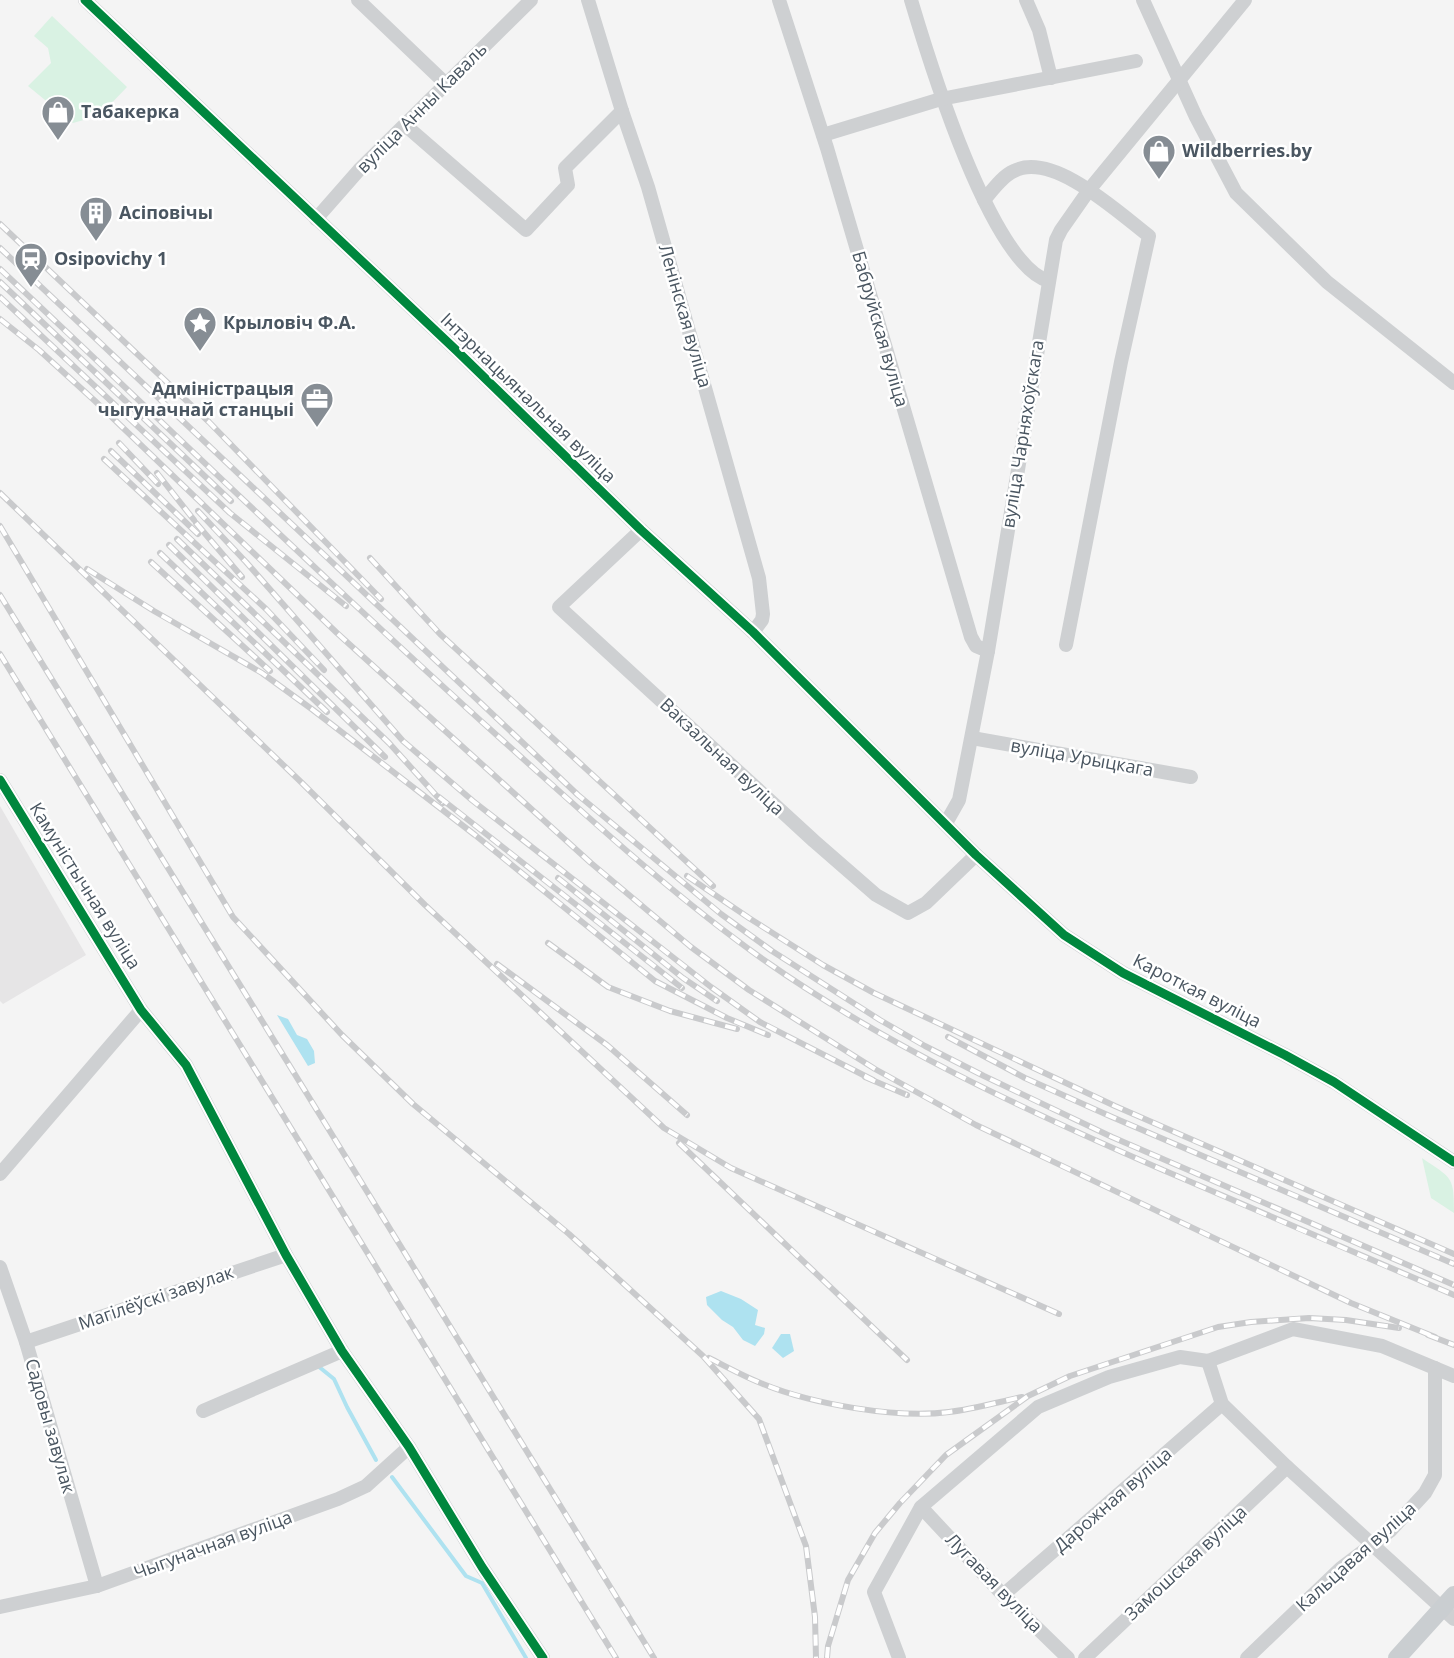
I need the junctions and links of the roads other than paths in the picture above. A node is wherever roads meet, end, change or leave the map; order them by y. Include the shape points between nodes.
1 (85, 0) edge
2 (358, 0) edge
3 (531, 0) edge
4 (588, 0) edge
5 (779, 0) edge
6 (911, 0) edge
7 (1026, 0) edge
8 (1143, 0) edge
9 (1245, 0) edge
10 (1136, 61) dead end
11 (1051, 78) junction
12 (1178, 80) junction
13 (445, 83) junction
14 (941, 99) junction
15 (622, 111) junction
16 (405, 125) junction
17 (823, 135) junction
18 (1089, 190) junction
19 (984, 200) junction
20 (316, 219) junction
21 (1049, 281) junction
22 (1454, 383) edge
23 (641, 530) junction
24 (753, 632) junction
25 (1066, 645) dead end
26 (988, 651) junction
27 (972, 738) junction
28 (1191, 777) dead end
29 (0, 780) edge
30 (946, 823) junction
31 (976, 855) junction
32 (141, 1010) junction
33 (1454, 1162) edge
34 (1, 1170) edge
35 (286, 1255) junction
36 (0, 1267) edge
37 (26, 1342) junction
38 (342, 1350) junction
39 (1208, 1361) junction
40 (1435, 1368) junction
41 (1454, 1376) edge
42 (1222, 1404) junction
43 (203, 1411) dead end
44 (409, 1448) junction
45 (1287, 1467) junction
46 (921, 1507) junction
47 (1373, 1544) junction
48 (97, 1586) junction
49 (1003, 1595) junction
50 (0, 1607) edge
51 (1450, 1608) edge
52 (543, 1658) edge
53 (900, 1658) edge
54 (1068, 1658) edge
55 (1085, 1658) edge
56 (1247, 1658) edge
57 (1397, 1658) edge

1 - 20 street, Інтэрнацыянальная вуліца
2 - 13 street
3 - 13 street, вуліца Анны Каваль
4 - 15 street, Ленінская вуліца
5 - 17 street, Бабруйская вуліца
6 - 14 street
7 - 11 street via 1039,30
8 - 12 street
9 - 12 street, вуліца Чарняхоўскага
10 - 11 street
11 - 14 street
12 - 18 street, вуліца Чарняхоўскага
12 - 22 street via 1236,193 1327,282
13 - 16 street, вуліца Анны Каваль
14 - 17 street
14 - 19 street
15 - 16 street via 565,168 568,185 526,231
15 - 24 street, Ленінская вуліца via 646,180 759,578 763,614
16 - 20 street, вуліца Анны Каваль
17 - 26 street, Бабруйская вуліца via 971,637 976,646
18 - 19 street via 1047,168 1032,165 1013,171
18 - 21 street, вуліца Чарняхоўскага via 1056,240
18 - 25 street via 1149,236 1120,362
19 - 21 street via 1017,259 1039,279
20 - 23 street, Інтэрнацыянальная вуліца
21 - 26 street, вуліца Чарняхоўскага
23 - 24 street, Інтэрнацыянальная вуліца
23 - 31 street, Вакзальная вуліца via 559,607 876,896 908,913 926,903
24 - 30 street, Інтэрнацыянальная вуліца
26 - 27 street, вуліца Чарняхоўскага
27 - 28 street, вуліца Урыцкага
27 - 30 street, вуліца Чарняхоўскага via 959,800
29 - 32 street, Камуністычная вуліца
30 - 31 street, Кароткая вуліца
31 - 33 street, Кароткая вуліца via 1056,928 1123,973 1285,1054
32 - 34 street
32 - 35 street, Камуністычная вуліца via 186,1065
35 - 37 street, Магілёўскі завулак
35 - 38 street, Камуністычная вуліца
36 - 37 street, Садовы завулак
37 - 48 street, Садовы завулак
38 - 43 street
38 - 44 street, Камуністычная вуліца
39 - 40 street via 1293,1329 1382,1347
39 - 42 street
39 - 46 street via 1180,1357 1109,1377 1038,1407
40 - 41 street
40 - 47 street, Кальцавая вуліца via 1435,1475 1425,1493
42 - 45 street
42 - 49 street, Дарожная вуліца
44 - 48 street, Чыгуначная вуліца via 366,1486 338,1499
44 - 52 street, Камуністычная вуліца
45 - 47 street
45 - 55 street, Замошская вуліца
46 - 49 street, Лугавая вуліца
46 - 53 street via 874,1592
47 - 51 street
47 - 56 street, Кальцавая вуліца via 1341,1568
48 - 50 street, Чыгуначная вуліца
49 - 54 street, Лугавая вуліца
51 - 57 main road

